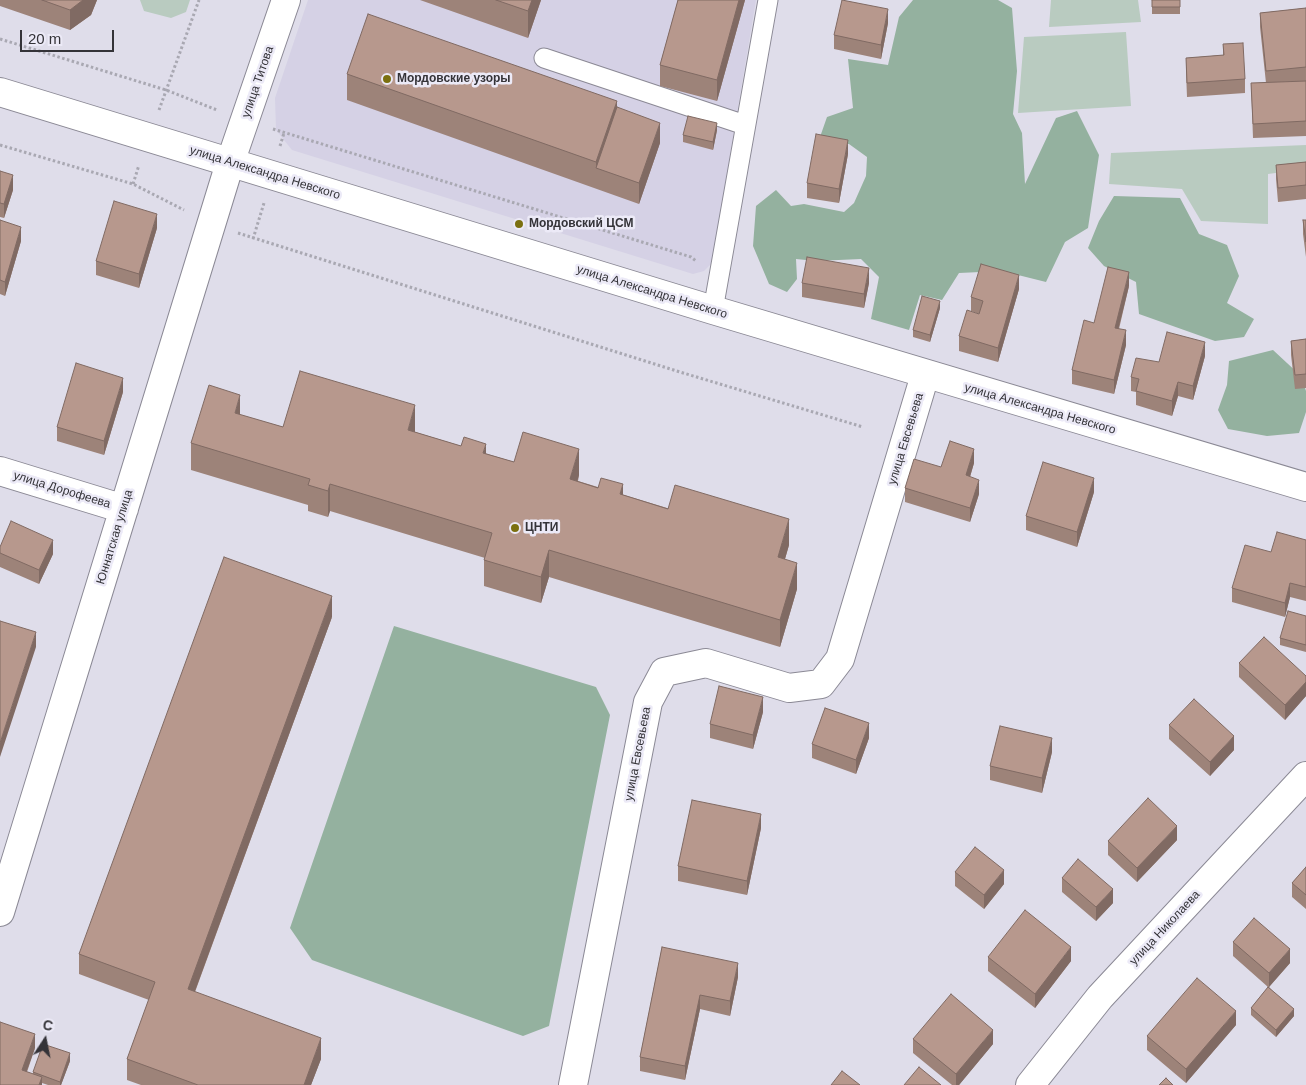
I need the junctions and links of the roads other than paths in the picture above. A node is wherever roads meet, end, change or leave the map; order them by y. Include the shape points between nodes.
1 (286, 0) edge
2 (768, 0) edge
3 (544, 58) dead end
4 (0, 92) edge
5 (745, 125) junction
6 (230, 163) junction
7 (713, 310) junction
8 (925, 374) junction
9 (0, 471) edge
10 (1306, 487) edge
11 (124, 509) junction
12 (1306, 776) edge
13 (0, 912) edge
14 (573, 1085) edge
15 (1030, 1085) edge

1 - 6 street, улица Титова
2 - 5 lane
3 - 5 lane
4 - 6 street, улица Александра Невского
5 - 7 lane
6 - 7 street, улица Александра Невского
6 - 11 street, Юннатская улица
7 - 8 street, улица Александра Невского
8 - 10 street, улица Александра Невского
8 - 14 street, улица Евсевьева via 840,659 821,684 788,688 706,663 664,672 648,702
9 - 11 street, улица Дорофеева
11 - 13 street, Юннатская улица
12 - 15 street, улица Николаева via 1100,997

